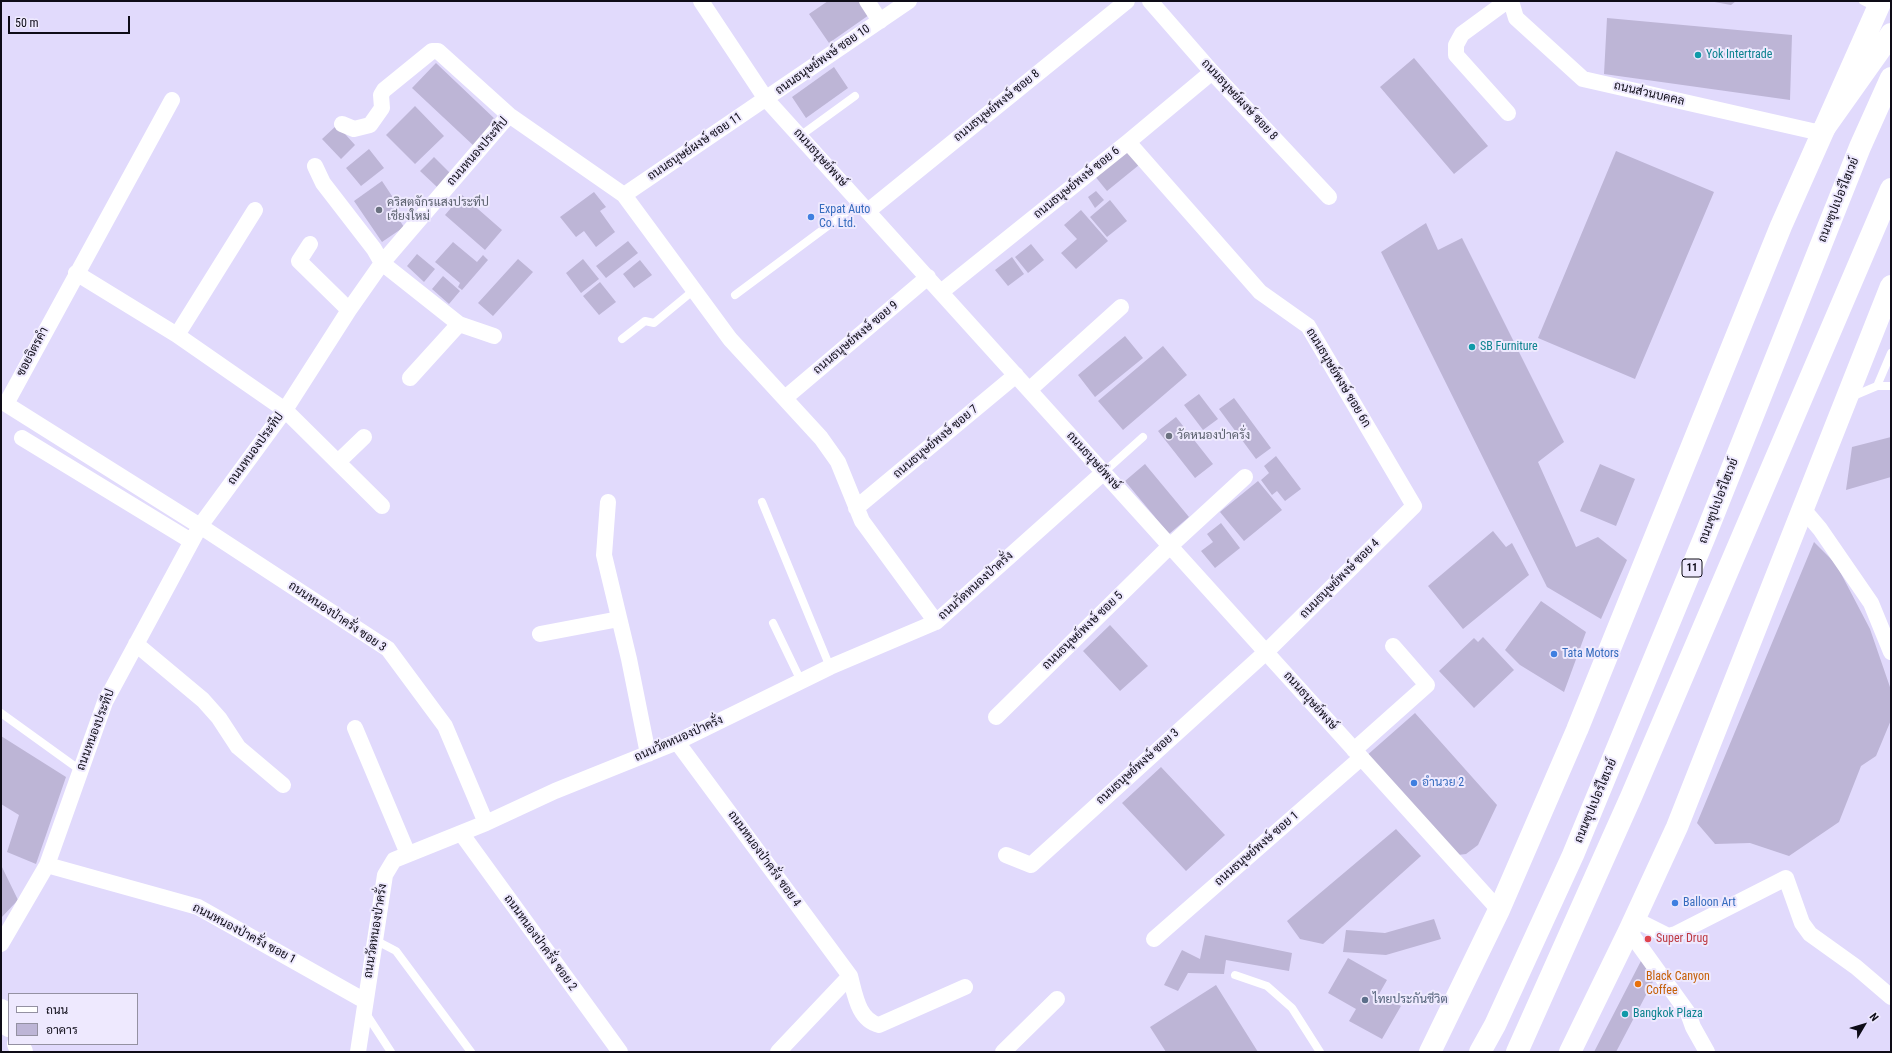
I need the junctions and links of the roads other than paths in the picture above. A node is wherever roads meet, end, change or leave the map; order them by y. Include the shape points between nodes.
1 (701, 1) edge
2 (867, 1) edge
3 (909, 1) edge
4 (1127, 1) edge
5 (1150, 1) edge
6 (1507, 1) edge
7 (1511, 1) edge
8 (1874, 4) edge
9 (880, 21) junction
10 (1891, 34) edge
11 (1212, 72) junction
12 (1891, 78) edge
13 (855, 96) dead end
14 (766, 99) junction
15 (172, 100) dead end
16 (1508, 113) dead end
17 (509, 115) junction
18 (342, 124) dead end
19 (1822, 133) junction
20 (800, 136) junction
21 (1128, 142) junction
22 (316, 166) dead end
23 (1891, 188) edge
24 (624, 195) junction
25 (1329, 197) dead end
26 (864, 207) junction
27 (255, 210) dead end
28 (310, 244) dead end
29 (382, 263) junction
30 (76, 273) junction
31 (928, 278) junction
32 (1891, 286) edge
33 (694, 290) junction
34 (941, 292) junction
35 (734, 294) dead end
36 (1121, 308) dead end
37 (349, 310) junction
38 (459, 324) junction
39 (177, 335) junction
40 (494, 336) dead end
41 (622, 339) dead end
42 (1891, 353) edge
43 (1016, 375) junction
44 (410, 378) dead end
45 (1877, 386) junction
46 (1891, 386) edge
47 (1029, 390) junction
48 (785, 398) junction
49 (1846, 399) junction
50 (284, 410) junction
51 (1143, 436) dead end
52 (364, 437) dead end
53 (22, 438) dead end
54 (338, 462) junction
55 (1104, 472) junction
56 (1245, 477) dead end
57 (608, 502) dead end
58 (762, 502) dead end
59 (382, 506) dead end
60 (1414, 506) joint
61 (856, 508) junction
62 (1803, 509) junction
63 (200, 526) junction
64 (191, 541) junction
65 (1170, 546) junction
66 (619, 619) junction
67 (1886, 620) edge
68 (936, 622) junction
69 (773, 623) dead end
70 (540, 634) dead end
71 (136, 644) junction
72 (1393, 646) dead end
73 (1266, 652) junction
74 (1891, 652) edge
75 (830, 667) junction
76 (801, 681) junction
77 (1, 713) edge
78 (996, 717) dead end
79 (355, 728) dead end
80 (677, 742) junction
81 (648, 754) junction
82 (1358, 754) junction
83 (80, 770) junction
84 (283, 784) dead end
85 (486, 823) junction
86 (461, 833) junction
87 (408, 854) junction
88 (1006, 855) dead end
89 (47, 865) junction
90 (1499, 910) junction
91 (1632, 925) junction
92 (1154, 939) dead end
93 (374, 940) junction
94 (1, 944) edge
95 (1235, 975) dead end
96 (850, 976) junction
97 (965, 987) dead end
98 (1891, 997) edge
99 (1057, 999) dead end
100 (364, 1005) junction
101 (1, 1010) edge
102 (8, 1024) edge
103 (358, 1052) edge
104 (391, 1052) edge
105 (471, 1052) edge
106 (620, 1052) edge
107 (778, 1052) edge
108 (1003, 1052) edge
109 (1320, 1052) edge
110 (1430, 1052) edge
111 (1480, 1052) edge
112 (1517, 1052) edge
113 (1570, 1052) edge
114 (1707, 1052) edge

1 - 14 street, ถนนธนุษย์พงษ์
2 - 9 street, ถนนธนุษย์พงษ์ ซอย 10
3 - 9 street, ถนนธนุษย์พงษ์ ซอย 10
4 - 26 street, ถนนธนุษย์พงษ์ ซอย 8
5 - 11 street, ถนนธนุษย์ผงษ์ ซอย 8
6 - 16 street via 1462,34 1456,45 1456,55
7 - 19 street, ถนนส่วนบคคล via 1516,18 1583,79
8 - 19 main road
9 - 14 street, ถนนธนุษย์พงษ์ ซอย 10
10 - 19 main road
11 - 21 street, ถนนธนุษย์พงษ์ ซอย 6
11 - 25 street, ถนนธนุษย์ผงษ์ ซอย 8
12 - 111 main road, ถนนซุปเปอร์ไฮเวย์ / 11 via 1576,848 1495,1025
13 - 20 lane
14 - 20 street, ถนนธนุษย์พงษ์
14 - 24 street, ถนนธนุษย์ผงษ์ ซอย 11
15 - 30 street, ซอยจิตรคำ
17 - 18 street via 435,50 384,90 381,95 382,108 370,125 354,129
17 - 24 street, ถนนหนองประทีป
17 - 29 street, ถนนหนองประทีป
19 - 90 main road via 1781,226 1577,730
20 - 26 street, ถนนธนุษย์พงษ์
21 - 34 street, ถนนธนุษย์พงษ์ ซอย 6
21 - 60 street, ถนนธนุษย์พงษ์ ซอย 6ก via 1260,292 1308,326
22 - 29 street via 322,183
23 - 112 main road via 1631,797
24 - 33 street, ถนนหนองประทีป
26 - 31 street, ถนนธนุษย์พงษ์
26 - 35 lane
27 - 39 street
28 - 37 street via 299,261
29 - 37 street, ถนนหนองประทีป
29 - 38 street
30 - 39 street
30 - 63 street, ซอยจิตรคำ via 6,404
31 - 34 street, ถนนธนุษย์พงษ์
31 - 48 street, ถนนธนุษย์พงษ์ ซอย 9
32 - 49 main road
33 - 41 lane via 654,323 645,321
33 - 48 street, ถนนหนองประทีป via 730,339
34 - 43 street, ถนนธนุษย์พงษ์
36 - 47 street
37 - 50 street, ถนนหนองประทีป
38 - 40 street
38 - 44 street
39 - 50 street
42 - 45 lane
43 - 47 street, ถนนธนุษย์พงษ์
43 - 61 street, ถนนธนุษย์พงษ์ ซอย 7
45 - 46 lane
45 - 49 lane
47 - 55 street, ถนนธนุษย์พงษ์
48 - 61 street, ถนนหนองประทีป via 821,438 838,462
49 - 62 main road
50 - 54 street
50 - 63 street, ถนนหนองประทีป
51 - 55 lane
52 - 54 street
53 - 64 street
54 - 59 street
55 - 65 street, ถนนธนุษย์พงษ์
55 - 68 street, ถนนวัดหนองป่าครั่ง
56 - 65 street, ถนนธนุษย์พงษ์ ซอย 5
57 - 66 street via 604,555
58 - 75 lane
60 - 73 street, ถนนธนุษย์พงษ์ ซอย 4
61 - 68 street, ถนนหนองประทีป via 862,521
62 - 67 street
62 - 91 main road via 1677,828
63 - 64 street, ถนนหนองประทีป
63 - 85 street, ถนนหนองป่าครั่ง ซอย 3 via 388,650 445,726
64 - 71 street, ถนนหนองประทีป
65 - 73 street, ถนนธนุษย์พงษ์
65 - 78 street, ถนนธนุษย์พงษ์ ซอย 5
66 - 70 street
66 - 81 street
67 - 74 street
68 - 75 street, ถนนวัดหนองป่าครั่ง
69 - 76 lane
71 - 83 street, ถนนหนองประทีป via 105,702
71 - 84 street via 203,700 220,718 238,747
72 - 82 street, ถนนธนุษย์พงษ์ ซอย 1 via 1427,685
73 - 82 street, ถนนธนุษย์พงษ์
73 - 88 street, ถนนธนุษย์พงษ์ ซอย 3 via 1031,864
75 - 76 street, ถนนวัดหนองป่าครั่ง
76 - 80 street, ถนนวัดหนองป่าครั่ง
77 - 83 lane
79 - 87 street
80 - 81 street, ถนนวัดหนองป่าครั่ง
80 - 96 street, ถนนหนองป่าครั่ง ซอย 4
81 - 85 street, ถนนวัดหนองป่าครั่ง via 555,791
82 - 90 street, ถนนธนุษย์พงษ์
82 - 92 street, ถนนธนุษย์พงษ์ ซอย 1
83 - 89 street, ถนนหนองประทีป
85 - 86 street, ถนนวัดหนองป่าครั่ง
86 - 87 street, ถนนวัดหนองป่าครั่ง
86 - 106 street, ถนนหนองป่าครั่ง ซอย 2
87 - 93 street, ถนนวัดหนองป่าครั่ง via 394,860 386,875
89 - 94 street, ถนนหนองประทีป
89 - 100 street, ถนนหนองป่าครั่ง ซอย 1 via 198,907
90 - 110 main road
91 - 98 street via 1668,936 1676,934 1786,878 1802,923 1810,934 1856,967
91 - 113 main road
91 - 114 street via 1688,1012
93 - 100 street, ถนนวัดหนองป่าครั่ง
93 - 105 lane via 396,951
95 - 109 lane via 1267,986 1292,1008
96 - 97 street, ถนนหนองป่าครั่ง ซอย 4 via 860,1010 871,1023 878,1025
96 - 107 street
99 - 108 street
100 - 103 street, ถนนวัดหนองป่าครั่ง
100 - 104 lane
101 - 102 main road

